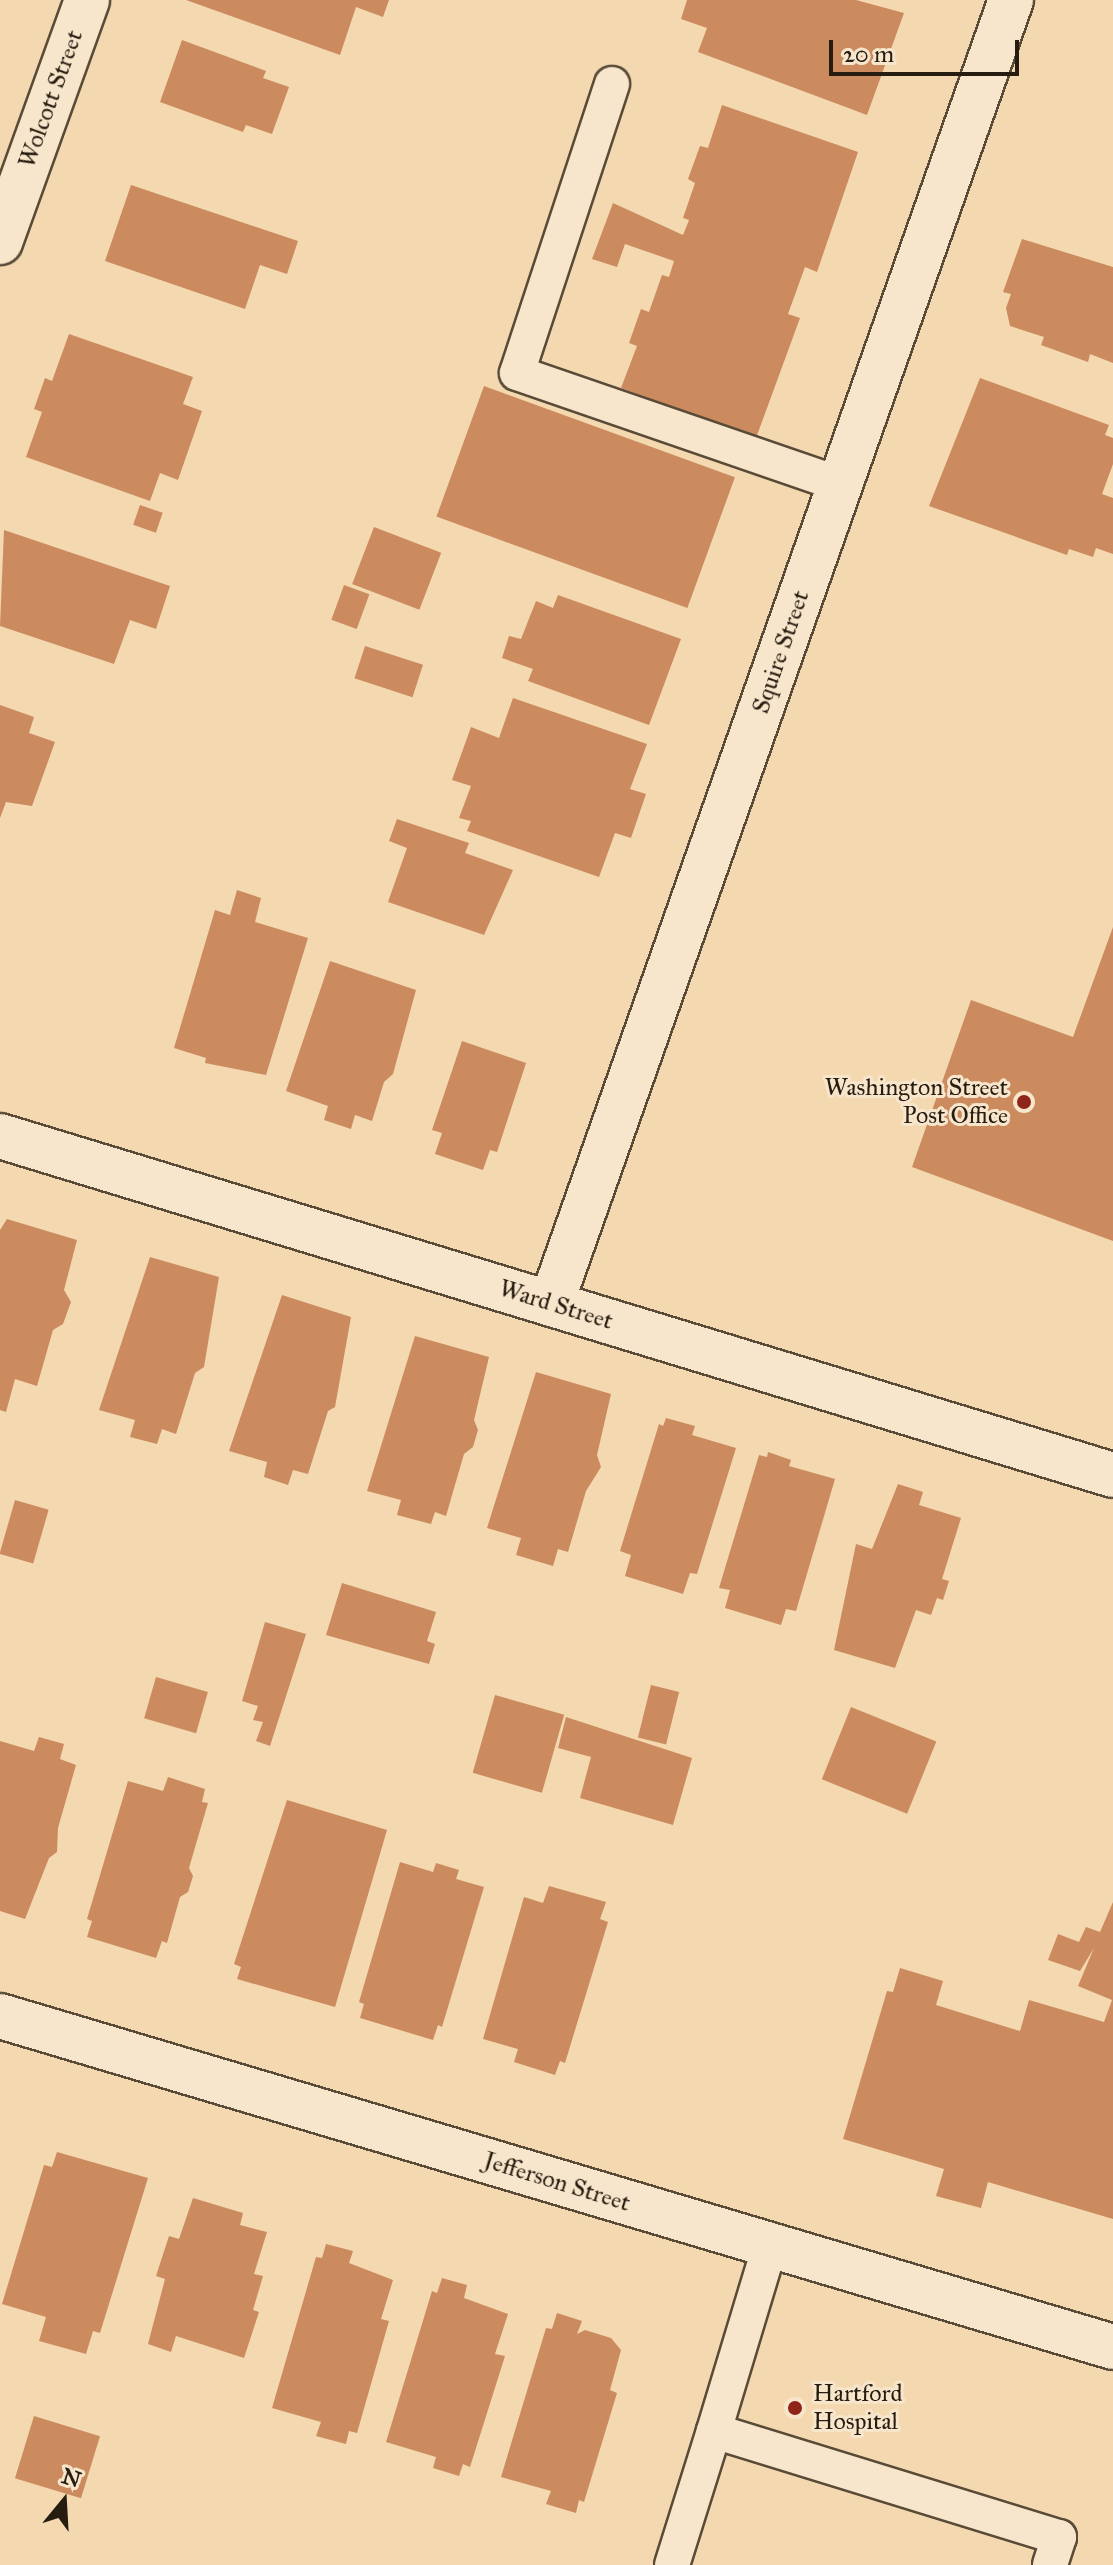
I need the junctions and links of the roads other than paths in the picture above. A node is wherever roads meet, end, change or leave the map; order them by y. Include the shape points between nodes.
1 (87, 0) edge
2 (1011, 0) edge
3 (612, 84) dead end
4 (0, 242) edge
5 (840, 484) junction
6 (0, 1136) edge
7 (551, 1304) junction
8 (1113, 1475) edge
9 (0, 2016) edge
10 (770, 2245) junction
11 (1113, 2347) edge
12 (714, 2431) junction
13 (672, 2565) edge
14 (1050, 2565) edge

1 - 4 street, Wolcott Street
2 - 5 street, Squire Street
3 - 5 lane via 517,373
5 - 7 street, Squire Street
6 - 7 street, Ward Street
7 - 8 street, Ward Street
9 - 10 street, Jefferson Street
10 - 11 street, Jefferson Street
10 - 12 lane
12 - 13 lane
12 - 14 lane via 1059,2537

